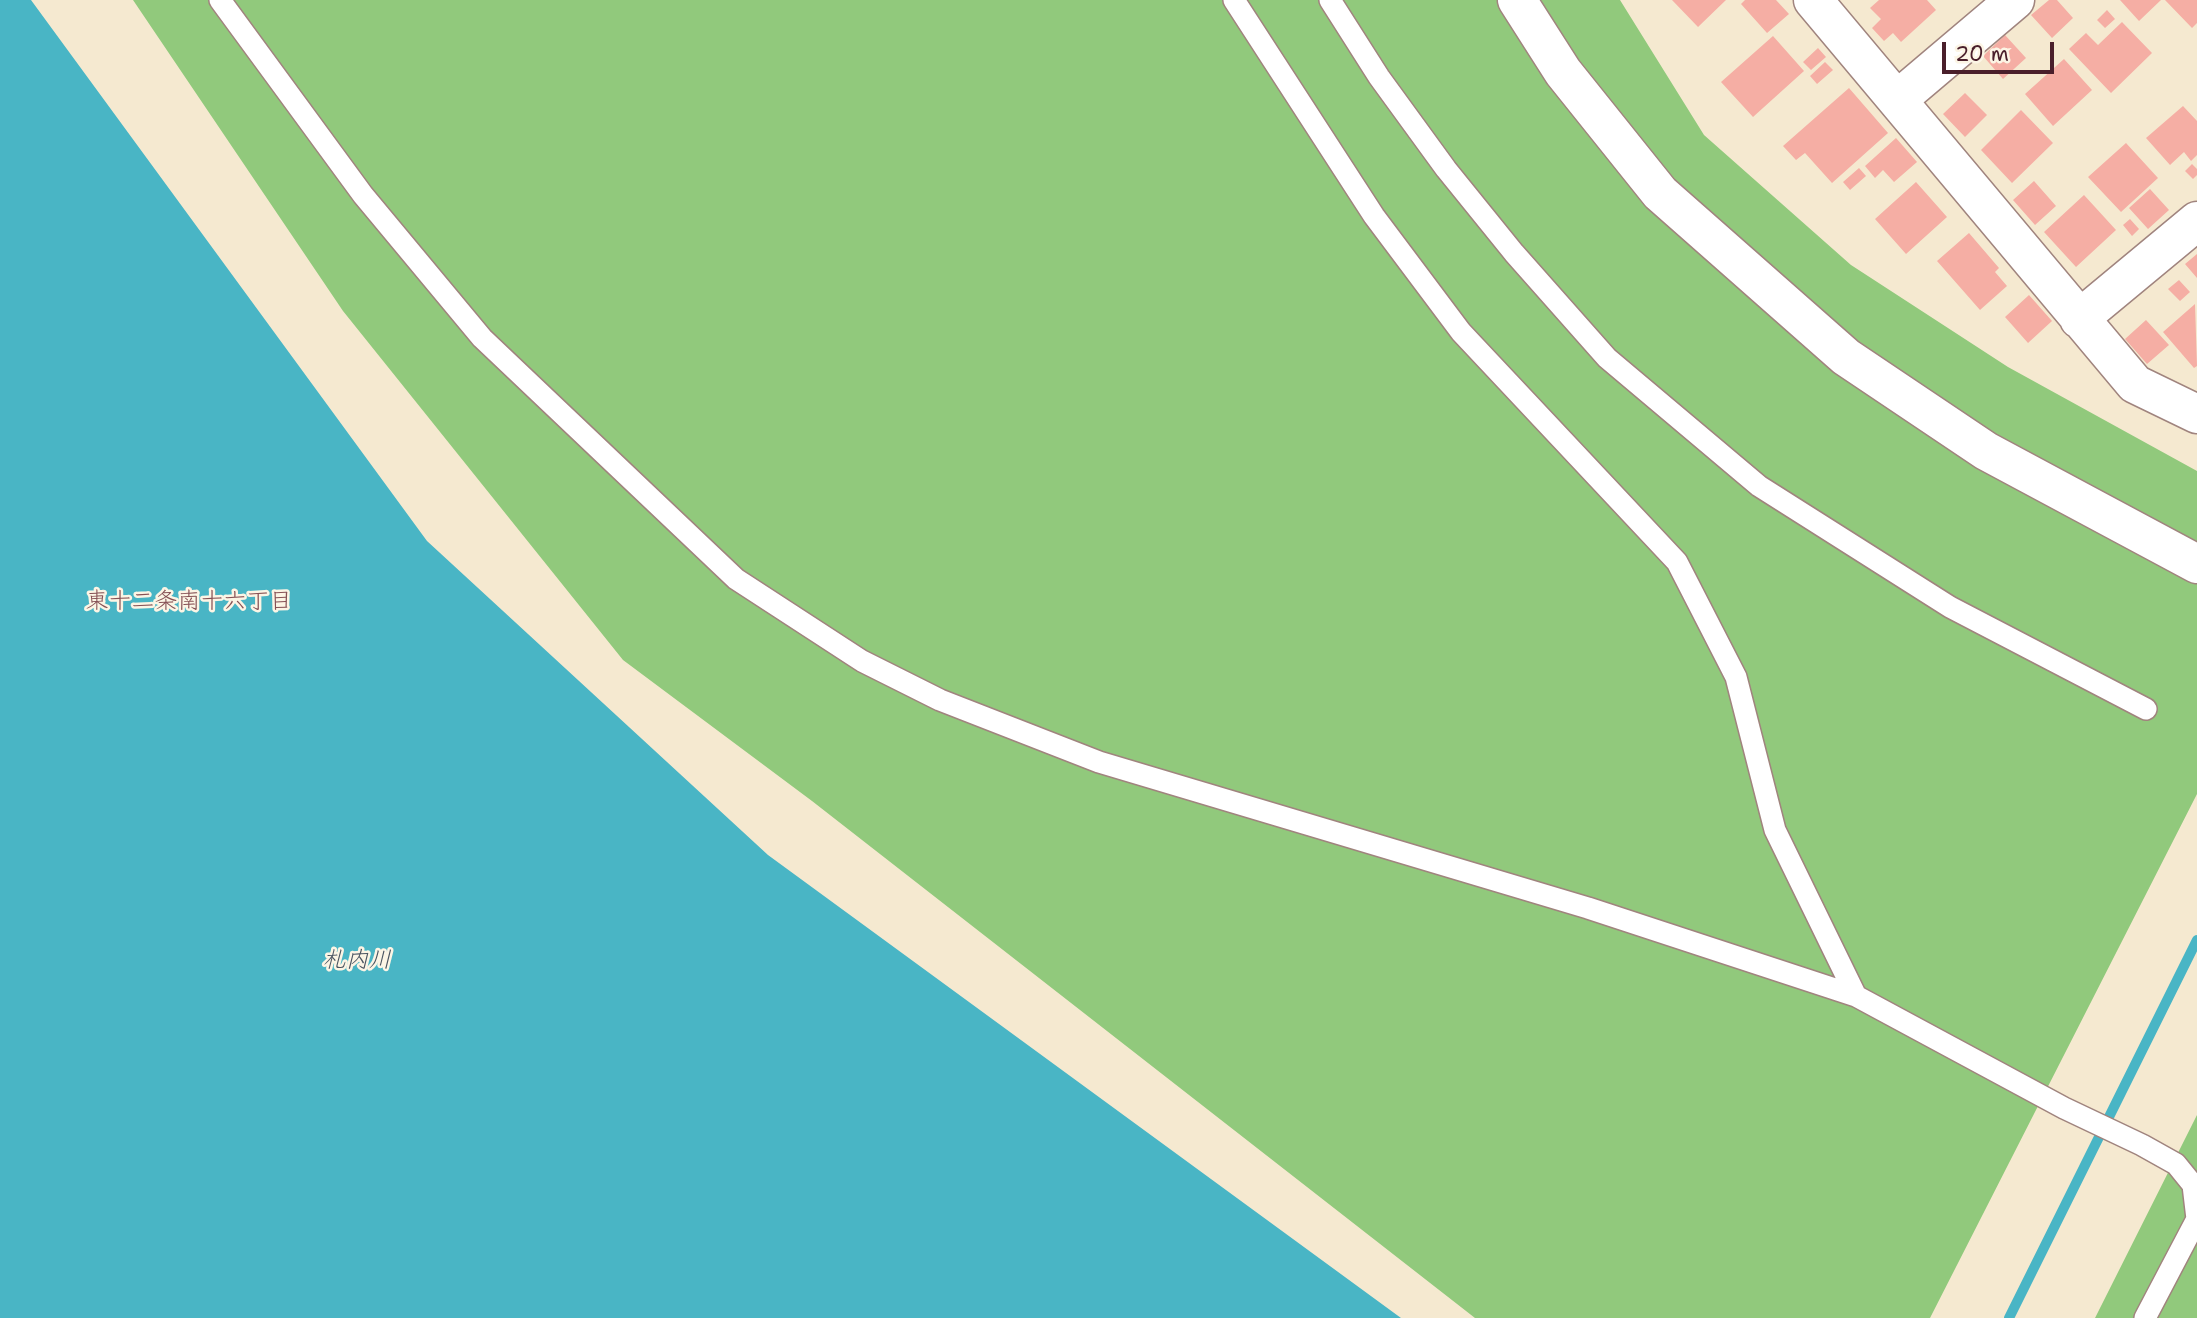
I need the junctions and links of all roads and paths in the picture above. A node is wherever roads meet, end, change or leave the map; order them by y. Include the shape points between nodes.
1 (220, 0) edge
2 (1234, 0) edge
3 (1330, 0) edge
4 (1517, 0) edge
5 (1813, 0) edge
6 (2015, 0) edge
7 (1897, 100) junction
8 (2197, 220) edge
9 (2078, 319) junction
10 (2197, 414) edge
11 (2197, 564) edge
12 (2146, 709) dead end
13 (1856, 996) junction
14 (2176, 1164) junction
15 (2197, 1173) edge
16 (2145, 1318) edge

1 - 13 lane via 363,195 482,338 736,579 863,661 940,700 1099,762 1588,908
2 - 13 lane via 1374,216 1461,332 1677,562 1736,677 1775,830
3 - 12 lane via 1378,77 1446,169 1607,358 1759,486 1950,607
4 - 11 street via 1563,72 1660,193 1846,357 1986,450
5 - 7 street
6 - 7 street
7 - 9 street
8 - 9 street
9 - 10 street via 2135,384
13 - 14 lane
14 - 15 lane
14 - 16 lane via 2193,1185 2197,1219

